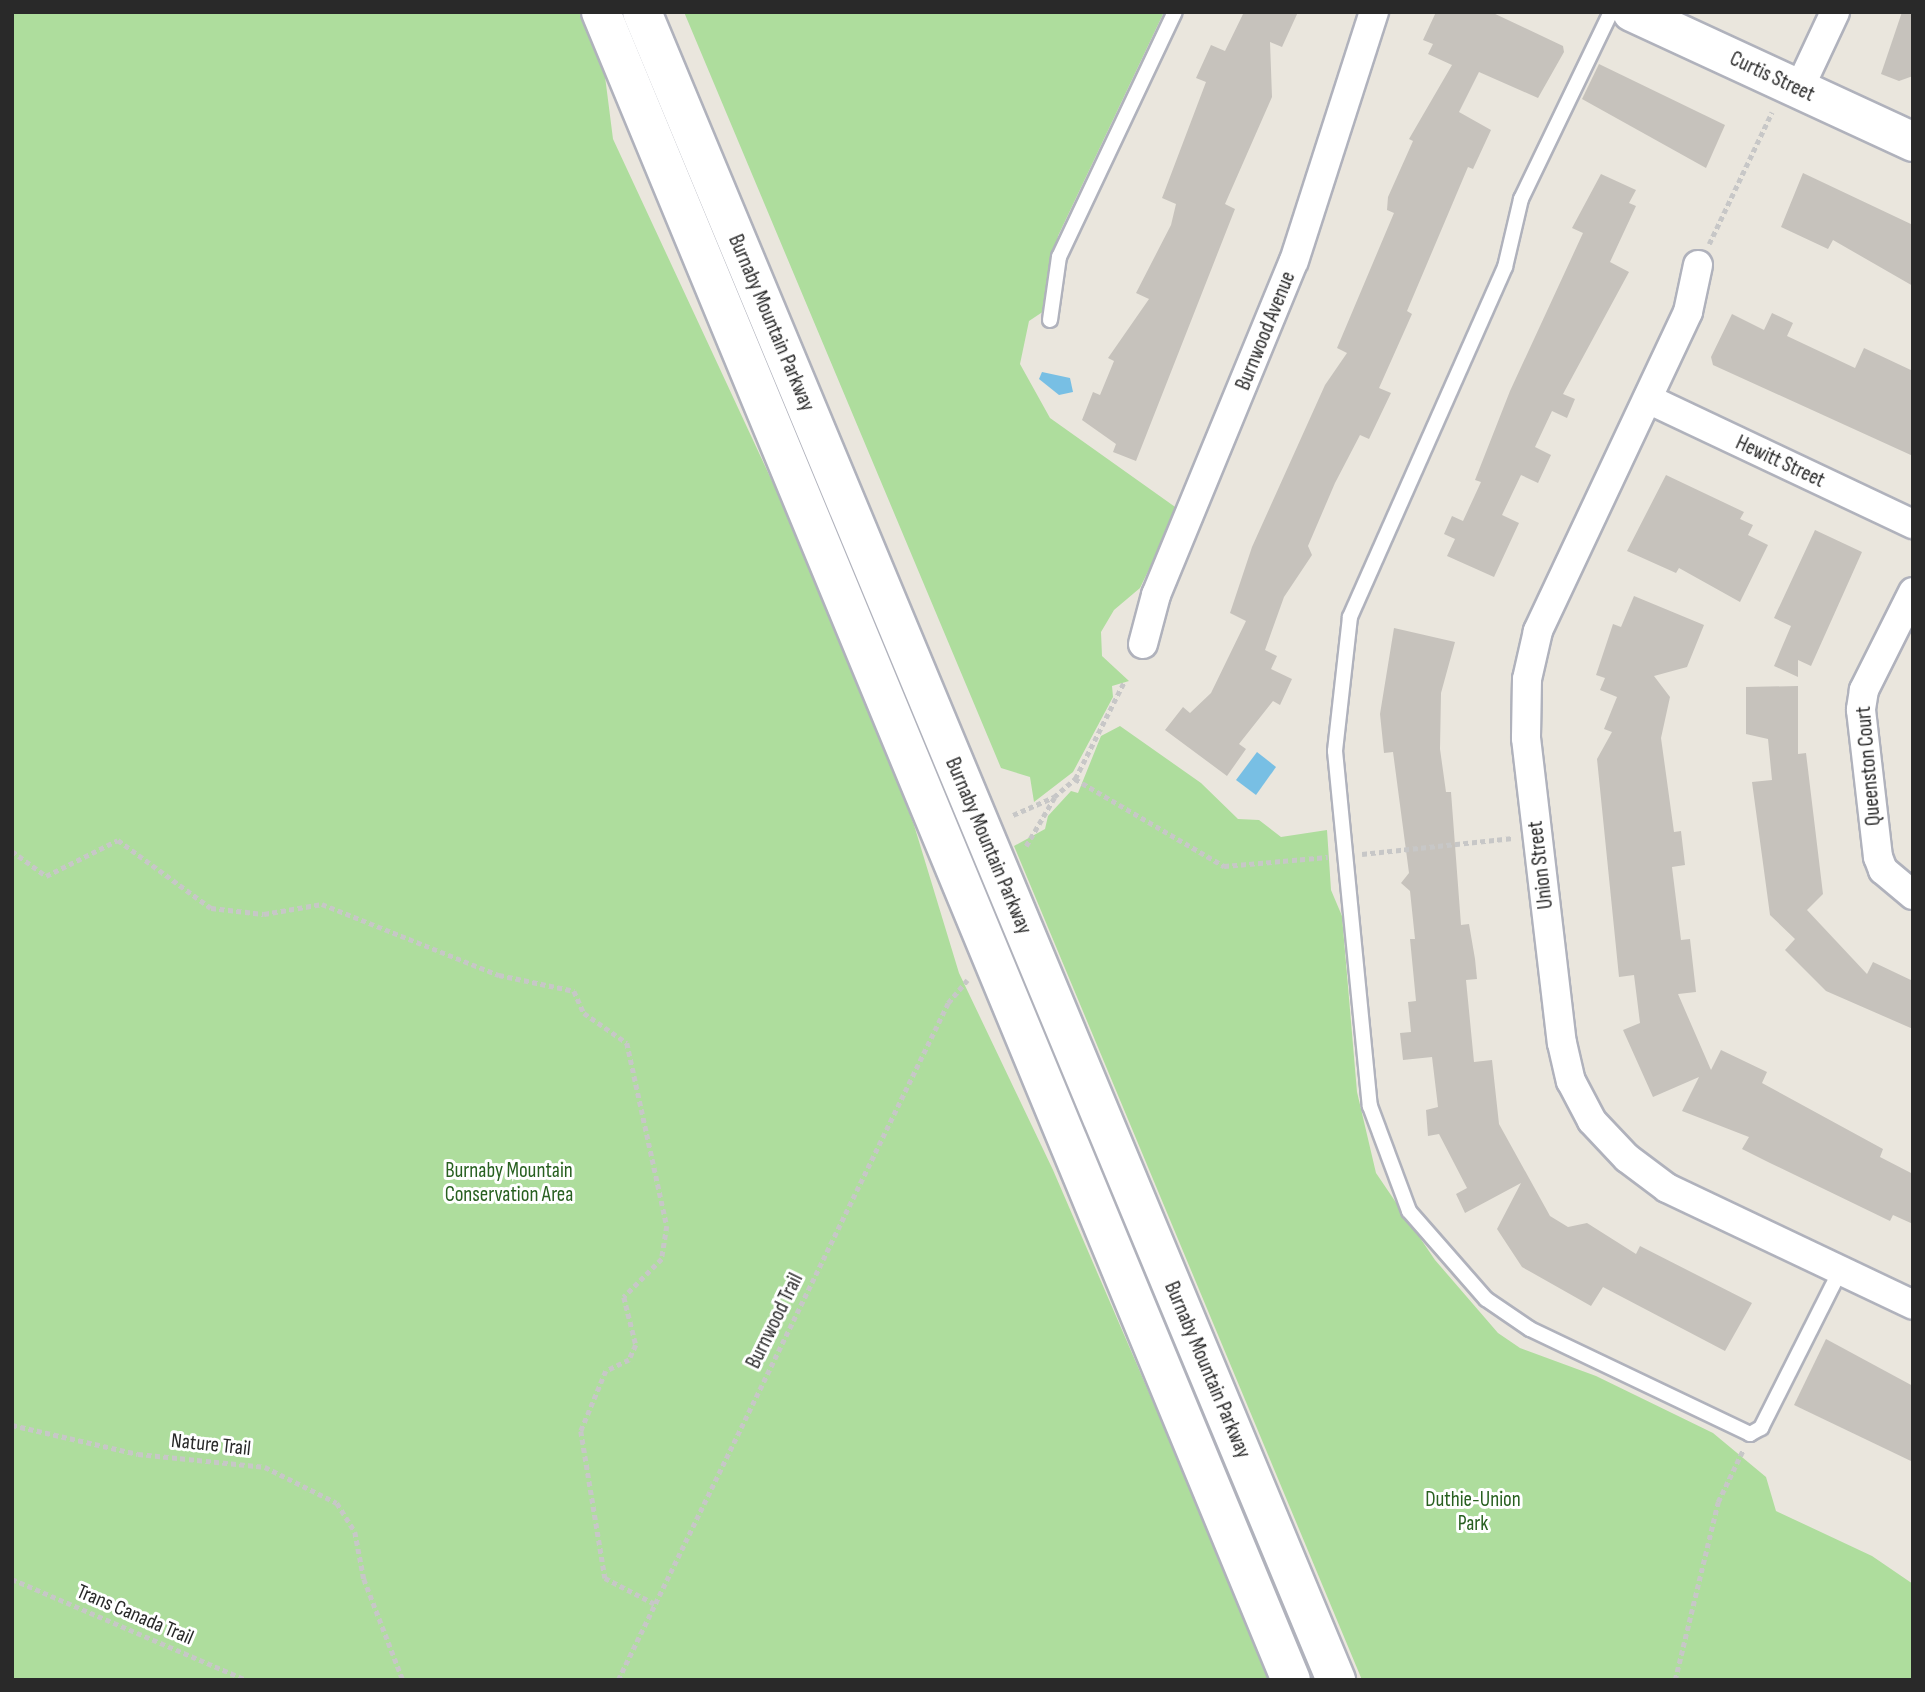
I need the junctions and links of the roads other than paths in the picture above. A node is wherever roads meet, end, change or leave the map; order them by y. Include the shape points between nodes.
1 (601, 12) edge
2 (642, 12) edge
3 (1175, 12) edge
4 (1374, 12) edge
5 (1611, 12) edge
6 (1632, 12) edge
7 (1835, 12) edge
8 (1785, 101) junction
9 (1913, 142) edge
10 (1698, 265) road end
11 (1050, 320) dead end
12 (1648, 400) junction
13 (1913, 524) edge
14 (1913, 592) edge
15 (1143, 643) dead end
16 (1913, 895) edge
17 (1840, 1271) junction
18 (1913, 1305) edge
19 (1291, 1680) edge
20 (1336, 1680) edge

1 - 19 main road, Burnaby Mountain Parkway
2 - 20 main road, Burnaby Mountain Parkway
3 - 11 lane via 1059,257
4 - 15 street, Burnwood Avenue via 1294,261 1156,596
5 - 17 lane via 1521,199 1505,267 1350,617 1335,751 1370,1106 1409,1211 1486,1299 1530,1329 1750,1434 1761,1428
6 - 8 main road, Curtis Street
7 - 8 street
8 - 9 main road, Curtis Street
10 - 12 street, Union Street via 1688,312
12 - 13 street, Hewitt Street
12 - 17 street, Union Street via 1538,631 1527,679 1527,737 1562,1043 1571,1081 1592,1121 1627,1158 1667,1188
14 - 16 street, Queenston Court via 1864,690 1861,710 1878,857 1883,870
17 - 18 street, Union Street

